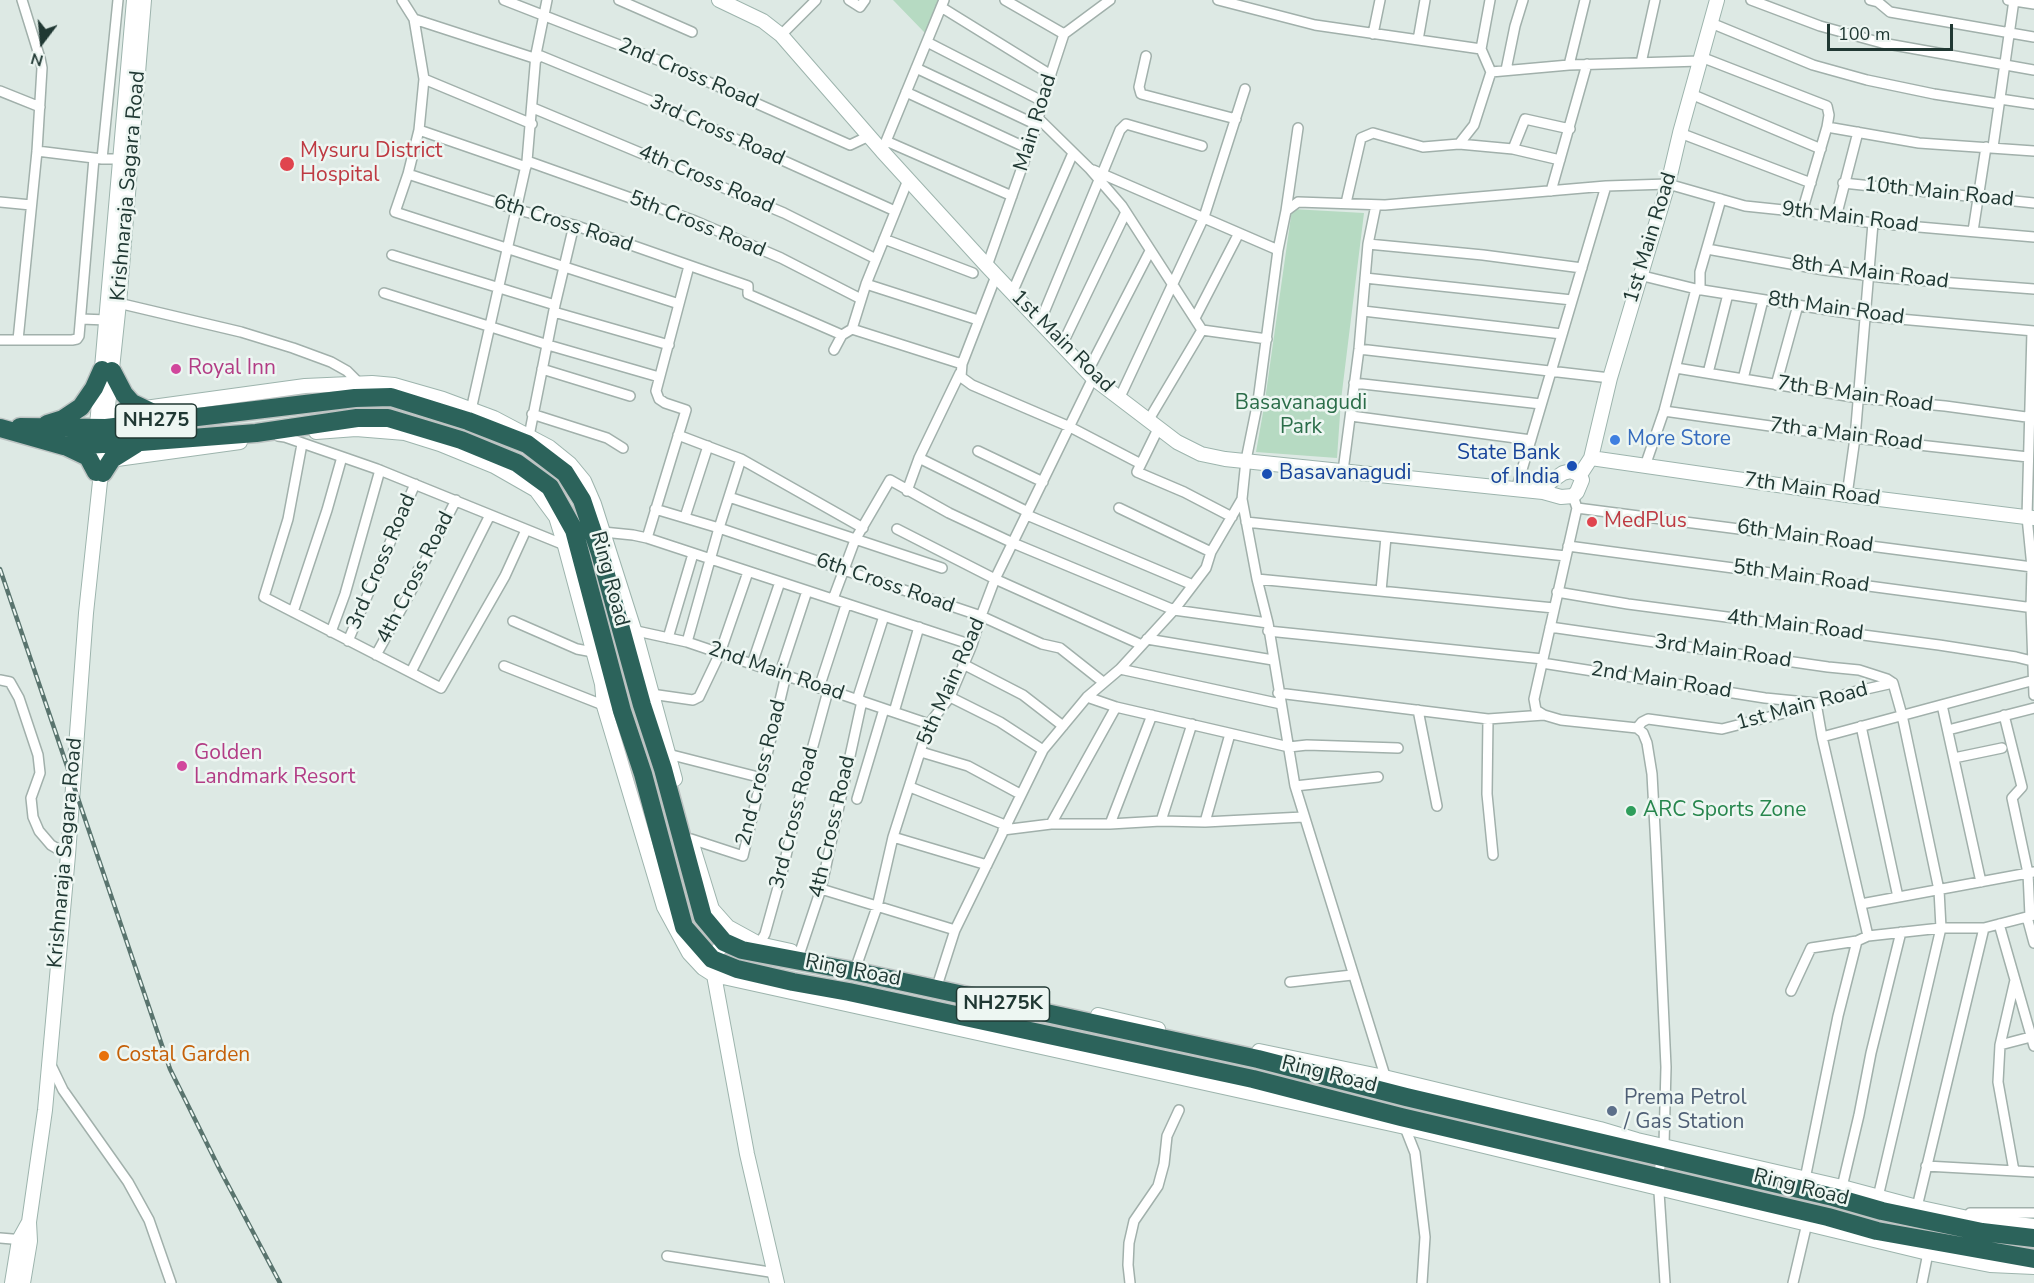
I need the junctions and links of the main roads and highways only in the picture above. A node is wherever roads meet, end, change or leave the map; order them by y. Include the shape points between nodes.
1 (357, 418) joint
2 (172, 419) junction
3 (0, 427) edge
4 (40, 427) junction
5 (64, 446) junction
6 (101, 454) junction
7 (608, 582) junction
8 (587, 584) junction
9 (2034, 1238) edge
10 (2034, 1259) edge

1 - 6 highway, Ring Road / NH275 via 256,433 141,442
1 - 8 highway, Ring Road / NH275K via 388,418 461,440 517,463 550,487 564,509 574,530 572,547
2 - 4 highway via 132,403 107,371 81,406
2 - 6 highway, Ring Road / NH275
2 - 7 highway, Ring Road / NH275 via 391,397 468,421 528,444 565,473 599,533
3 - 4 highway, Ring Road / NH275
3 - 5 highway, Ring Road / NH275
4 - 6 highway, Ring Road / NH275
5 - 6 highway, Ring Road / NH275
5 - 6 highway via 88,457
7 - 8 highway
7 - 9 highway, Ring Road / NH275K via 627,629 642,705 703,917 724,942 742,950 1258,1059 1396,1094 1663,1151 1882,1210 1982,1232
8 - 10 highway, Ring Road / NH275K via 644,774 684,927 713,967 1253,1079 1403,1122 1808,1219

